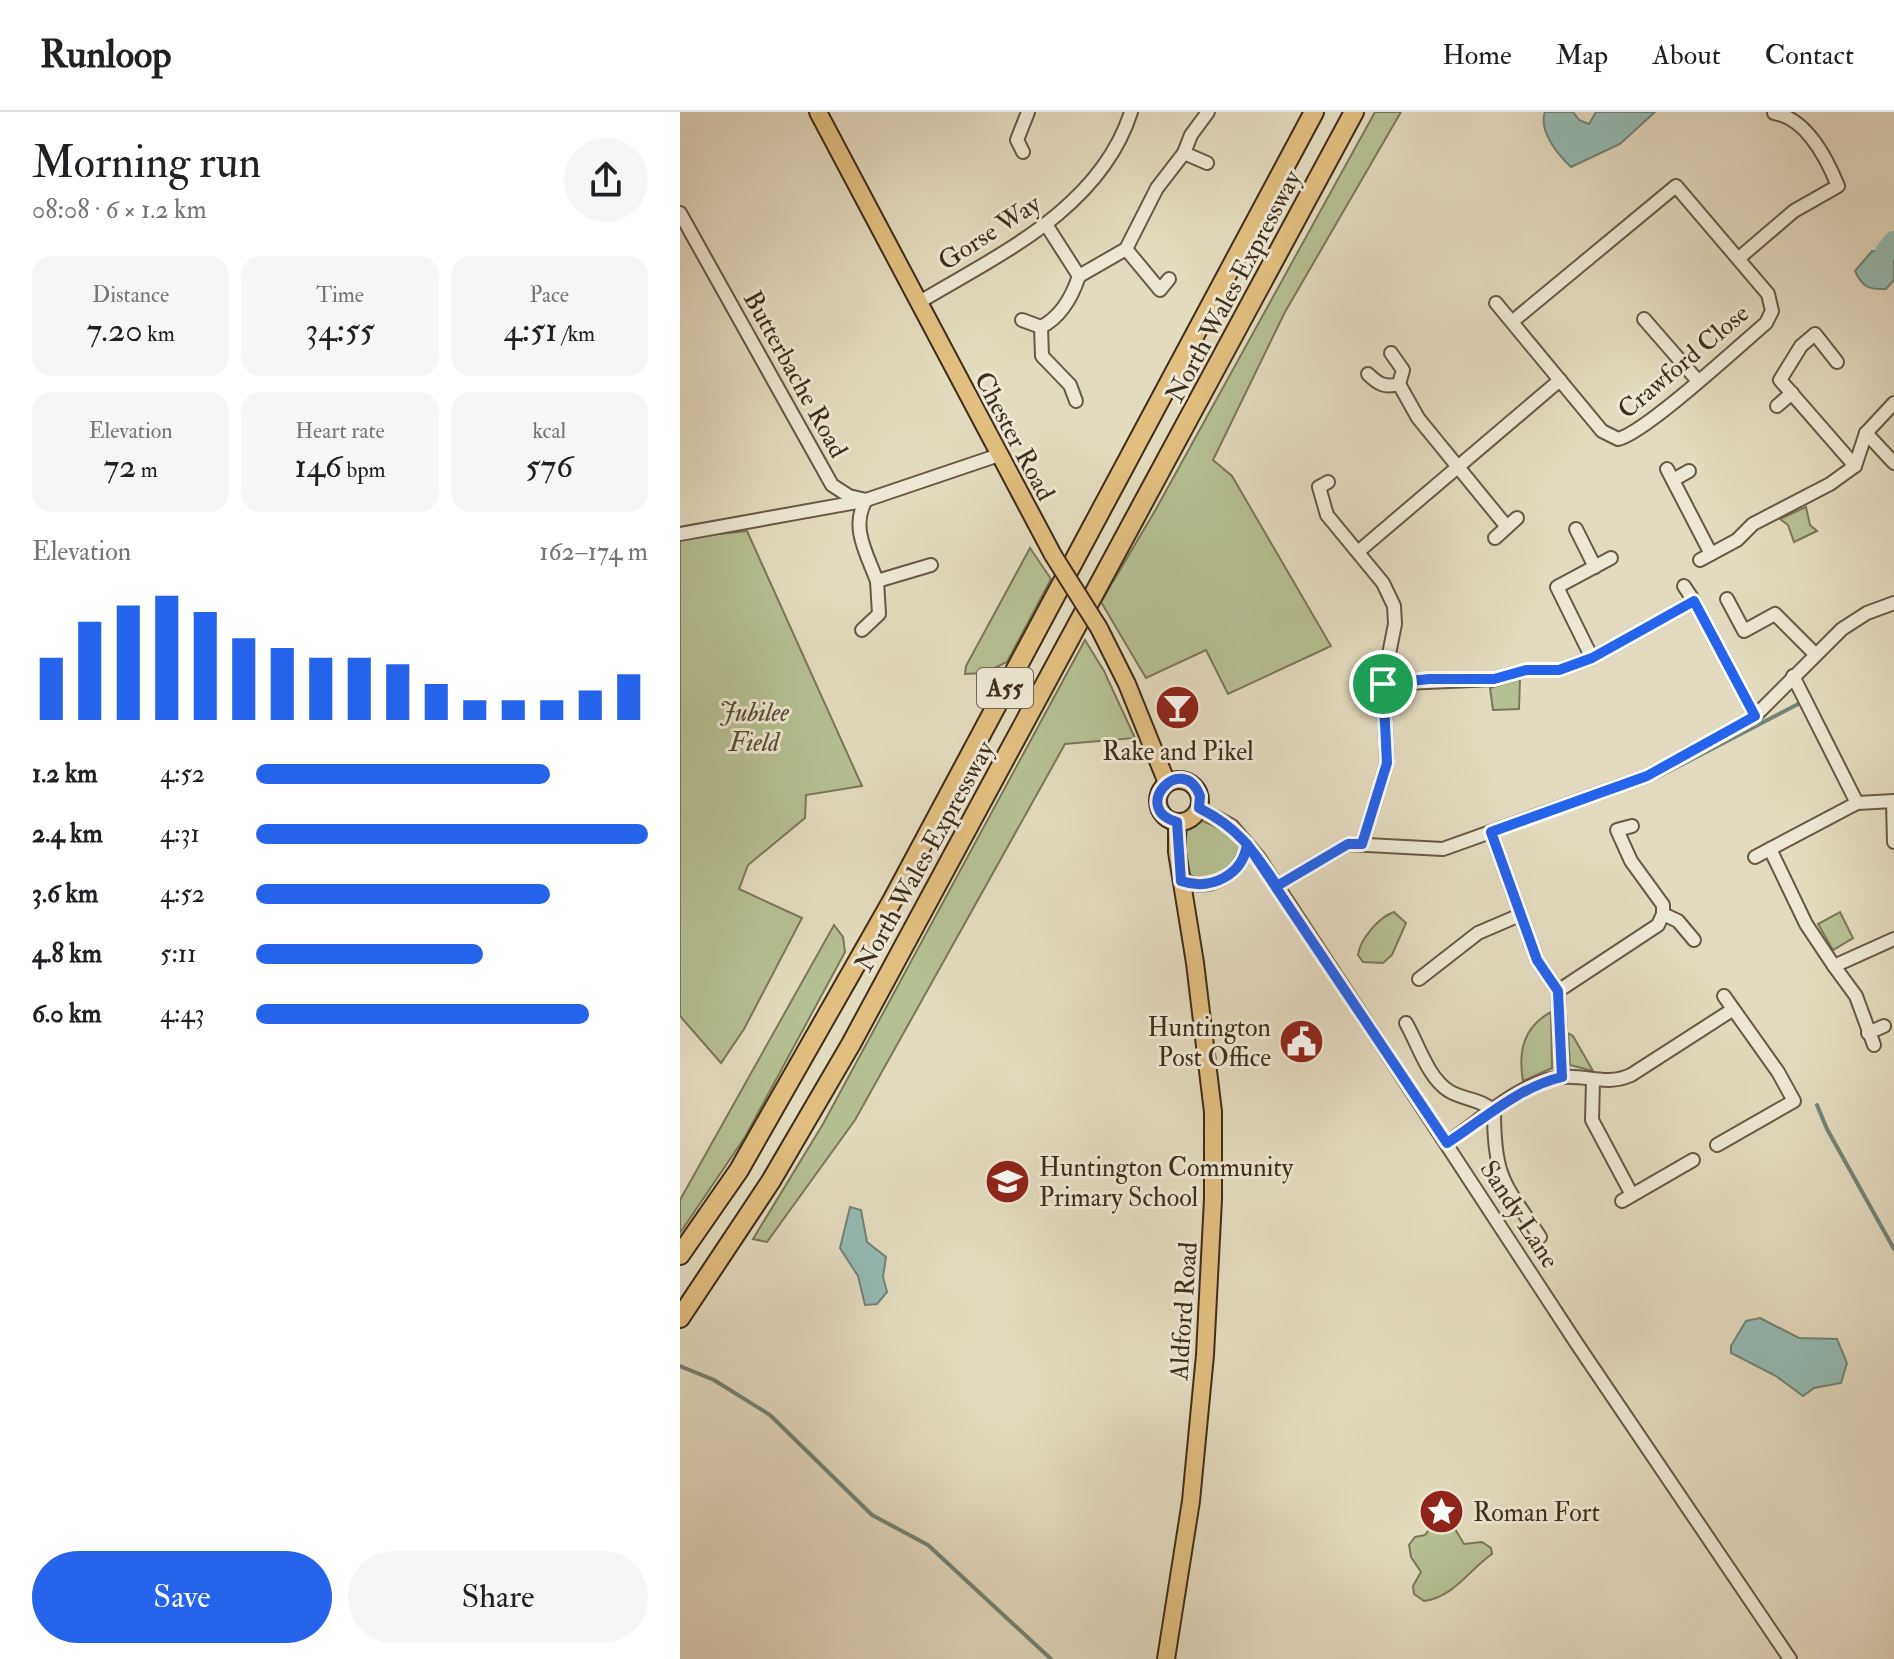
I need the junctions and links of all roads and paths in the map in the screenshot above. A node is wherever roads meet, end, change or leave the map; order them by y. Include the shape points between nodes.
1 (818, 112) edge
2 (1028, 112) edge
3 (1131, 112) edge
4 (1208, 112) edge
5 (1314, 112) edge
6 (1354, 112) edge
7 (1365, 112) edge
8 (1774, 113) edge
9 (1790, 114) edge
10 (1002, 137) dead end
11 (1184, 153) junction
12 (1207, 163) dead end
13 (1672, 171) dead end
14 (1321, 179) junction
15 (1676, 186) junction
16 (680, 213) edge
17 (1047, 226) junction
18 (1126, 249) junction
19 (1739, 258) junction
20 (1079, 276) junction
21 (1169, 279) dead end
22 (918, 303) junction
23 (1496, 303) dead end
24 (1644, 319) dead end
25 (1022, 320) dead end
26 (1513, 321) junction
27 (1041, 327) junction
28 (1391, 353) dead end
29 (1837, 362) dead end
30 (1368, 374) dead end
31 (1560, 380) junction
32 (1698, 381) junction
33 (1399, 384) junction
34 (1792, 393) junction
35 (1076, 401) dead end
36 (1894, 403) edge
37 (1777, 406) dead end
38 (1866, 433) junction
39 (999, 455) junction
40 (1894, 463) edge
41 (1855, 466) junction
42 (1459, 469) junction
43 (1689, 471) dead end
44 (1304, 484) dead end
45 (866, 500) junction
46 (1517, 518) dead end
47 (1507, 527) junction
48 (1576, 529) dead end
49 (680, 534) edge
50 (1495, 538) dead end
51 (1359, 551) junction
52 (1611, 558) dead end
53 (931, 565) dead end
54 (1595, 567) junction
55 (877, 581) junction
56 (1684, 586) dead end
57 (1557, 587) junction
58 (1543, 593) dead end
59 (1727, 599) dead end
60 (1694, 601) junction
61 (1894, 603) edge
62 (862, 630) dead end
63 (1815, 654) junction
64 (1592, 658) junction
65 (1793, 676) junction
66 (1383, 684) junction
67 (1755, 716) junction
68 (1167, 783) junction
69 (1894, 801) edge
70 (1857, 803) junction
71 (1199, 808) junction
72 (1177, 822) junction
73 (1632, 826) dead end
74 (1491, 832) junction
75 (1894, 842) edge
76 (1247, 844) junction
77 (1362, 844) junction
78 (1770, 849) junction
79 (1755, 857) dead end
80 (1181, 881) junction
81 (1277, 886) junction
82 (1663, 914) junction
83 (1520, 915) junction
84 (1894, 939) edge
85 (1694, 940) dead end
86 (1834, 966) junction
87 (1419, 979) dead end
88 (1558, 991) junction
89 (1724, 996) dead end
90 (1732, 1010) junction
91 (1406, 1023) dead end
92 (1884, 1026) dead end
93 (1562, 1077) junction
94 (1593, 1080) junction
95 (1494, 1111) junction
96 (1447, 1143) junction
97 (1717, 1145) dead end
98 (1693, 1160) dead end
99 (1540, 1237) dead end
100 (680, 1255) edge
101 (680, 1318) edge
102 (1166, 1659) edge
103 (1790, 1659) edge

1 - 22 main road, Chester Road
2 - 10 street via 1020,146
3 - 17 street, Gorse Way via 1105,160
4 - 11 street
5 - 100 highway, North Wales Expressway / A55 via 892,901 739,1170
6 - 14 highway, North Wales Expressway / A55
7 - 14 highway
8 - 9 street
9 - 19 street via 1844,186 1794,211
11 - 12 street
11 - 18 street via 1157,188
13 - 15 street, Crawford Close
14 - 101 highway, North Wales Expressway / A55 via 851,1044 771,1181
15 - 19 street, Crawford Close
15 - 26 street
16 - 45 street, Butterbache Road via 832,485
17 - 20 street
17 - 22 street, Gorse Way
18 - 20 street
18 - 21 street via 1160,295
19 - 32 street, Crawford Close via 1768,294 1772,311 1766,323
20 - 27 street via 1071,298
22 - 39 main road, Chester Road
23 - 26 street, Crawford Close
24 - 32 street
25 - 27 street
26 - 31 street, Crawford Close
27 - 35 street via 1042,356 1076,382
28 - 33 street via 1403,370
29 - 34 street via 1815,334 1780,380
30 - 33 street via 1376,383
31 - 32 street, Crawford Close via 1602,431 1618,439 1632,434
31 - 42 street
33 - 42 street via 1418,418
34 - 37 street
34 - 41 street
36 - 38 street
38 - 40 street
38 - 41 street
39 - 45 street
39 - 68 main road, Chester Road, bridge via 1099,628
41 - 43 street via 1706,557 1670,474
42 - 47 street
42 - 51 street
44 - 51 street via 1323,484 1327,515
45 - 49 street
45 - 55 street via 858,513 858,530
46 - 47 street
47 - 50 street
48 - 54 street
51 - 66 street via 1394,606
52 - 54 street
53 - 55 street
54 - 57 street
55 - 62 street via 879,614
56 - 60 street
57 - 58 street
57 - 64 street
59 - 63 street via 1744,631 1775,614
60 - 64 street
60 - 67 street
61 - 63 street via 1867,613
63 - 65 street
64 - 66 street via 1559,670 1526,670 1494,679
65 - 67 street
65 - 70 street
66 - 77 street via 1387,763
67 - 74 street via 1647,776
68 - 71 main road via 1179,779 1195,786
68 - 72 main road via 1158,805 1163,815
69 - 70 street
69 - 75 street
70 - 78 street
71 - 72 main road via 1193,817
71 - 76 street, Sandy Lane via 1232,826
72 - 80 main road, Aldford Road
73 - 82 street via 1611,832 1663,905
74 - 77 street via 1443,849
74 - 83 street
76 - 80 street via 1241,863 1228,876 1202,886
76 - 81 street, Sandy Lane
77 - 81 street via 1348,844
78 - 79 street
78 - 86 street via 1806,924
80 - 102 main road, Aldford Road via 1213,1112 1213,1199 1198,1432
81 - 96 street, Sandy Lane
82 - 85 street via 1678,921
82 - 88 street via 1658,925
83 - 87 street via 1478,933
83 - 88 street via 1537,960
84 - 86 street
86 - 92 street via 1856,996 1871,1039
88 - 93 street
89 - 90 street
90 - 94 street via 1631,1075 1615,1082
90 - 97 street via 1800,1099
91 - 95 street via 1443,1086
93 - 94 street
93 - 95 street via 1540,1082
94 - 98 street via 1592,1120 1627,1198
95 - 96 street
95 - 99 street via 1500,1177
96 - 103 street, Sandy Lane

